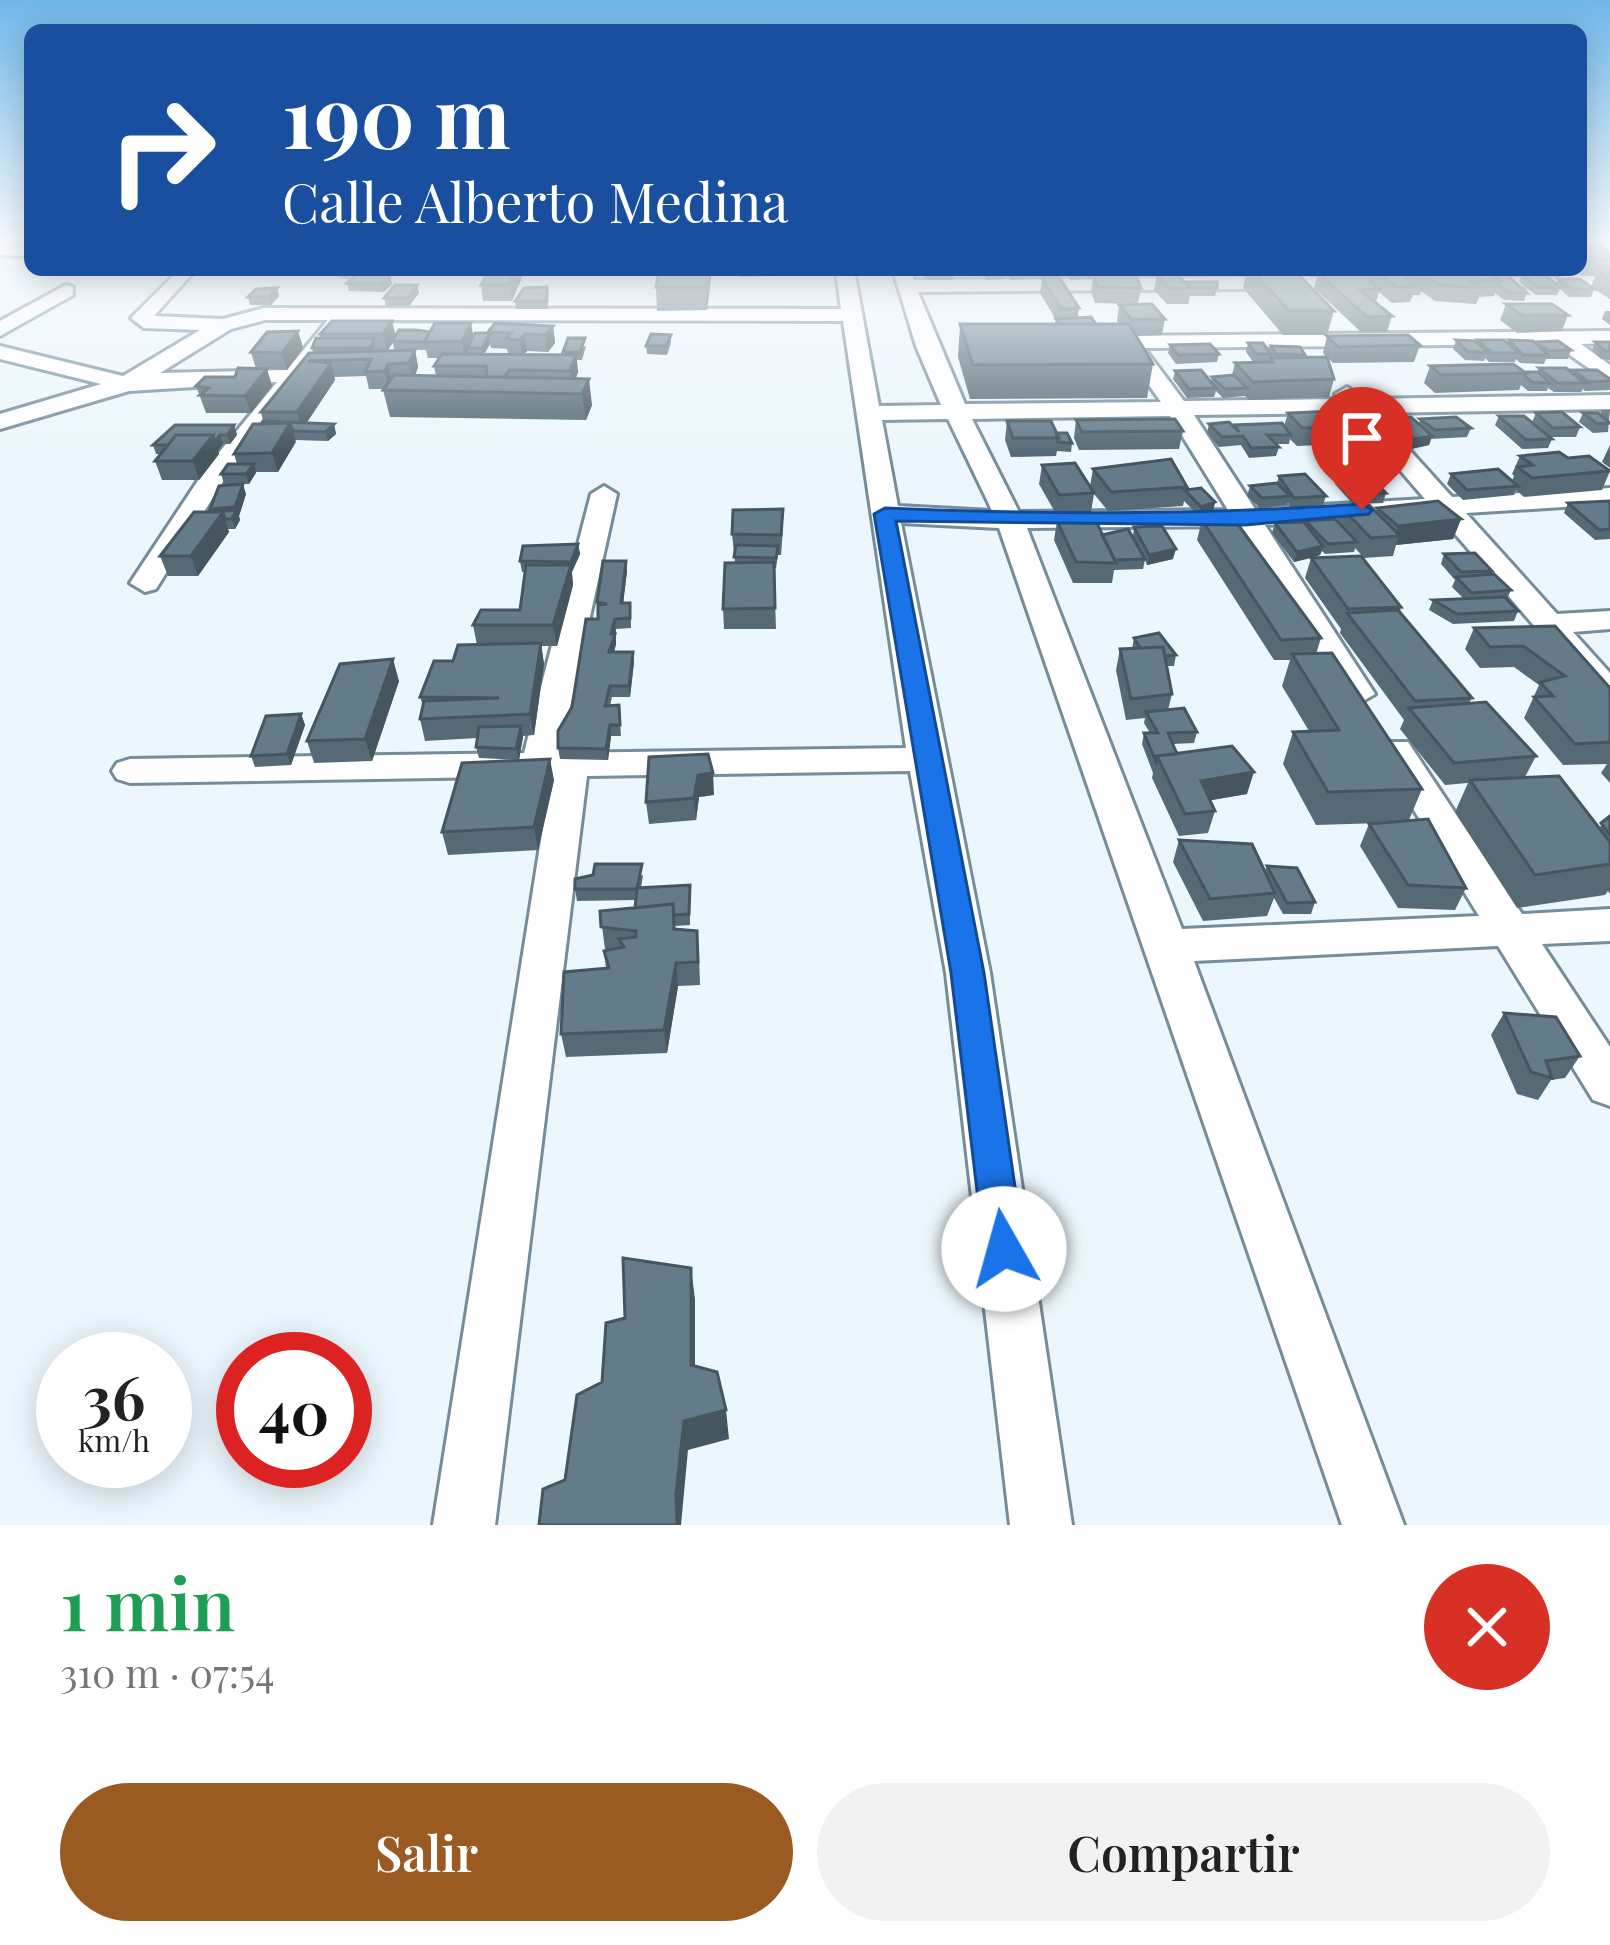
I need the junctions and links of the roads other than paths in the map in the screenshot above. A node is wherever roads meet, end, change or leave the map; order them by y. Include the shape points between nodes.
1 (30, 312) edge
2 (147, 312) edge
3 (851, 312) edge
4 (922, 312) edge
5 (1321, 312) edge
6 (340, 318) junction
7 (852, 320) junction
8 (224, 325) junction
9 (0, 330) edge
10 (1560, 338) junction
11 (1610, 338) edge
12 (1349, 340) junction
13 (1298, 341) junction
14 (1084, 342) edge
15 (1129, 342) junction
16 (0, 352) edge
17 (291, 374) junction
18 (1610, 376) edge
19 (126, 384) junction
20 (1610, 401) edge
21 (1358, 406) junction
22 (1178, 410) junction
23 (960, 412) junction
24 (867, 413) junction
25 (0, 422) edge
26 (604, 494) dead end
27 (1610, 496) edge
28 (1440, 504) junction
29 (885, 514) junction
30 (1245, 518) junction
31 (1013, 520) junction
32 (145, 583) dead end
33 (1610, 620) edge
34 (1550, 624) junction
35 (1610, 693) edge
36 (926, 759) junction
37 (556, 763) junction
38 (130, 771) dead end
39 (1610, 925) edge
40 (1513, 933) junction
41 (1169, 946) junction
42 (1610, 1086) edge
43 (464, 1525) edge
44 (1041, 1525) edge
45 (1373, 1525) edge

1 - 9 street
2 - 8 street via 144,322
3 - 7 street
4 - 23 street
5 - 12 street
6 - 7 street
6 - 8 street via 264,314
6 - 17 street
7 - 24 street
8 - 19 street
10 - 11 street
10 - 12 street
10 - 18 street
12 - 13 street
13 - 15 street
13 - 21 street
14 - 15 street
15 - 22 street
16 - 19 street
17 - 19 street
17 - 32 street via 215,472
19 - 25 street
20 - 21 street
21 - 22 street
21 - 28 street
22 - 23 street
22 - 30 street
23 - 24 street
23 - 31 street
24 - 29 street
26 - 37 street
27 - 28 street
28 - 30 street
28 - 34 street
29 - 31 street
29 - 36 street
30 - 31 street
30 - 40 street
31 - 41 street
33 - 34 street
34 - 35 street
36 - 37 street
36 - 44 street via 968,973
37 - 38 street
37 - 43 street
39 - 40 street
40 - 41 street
40 - 42 street
41 - 45 street

